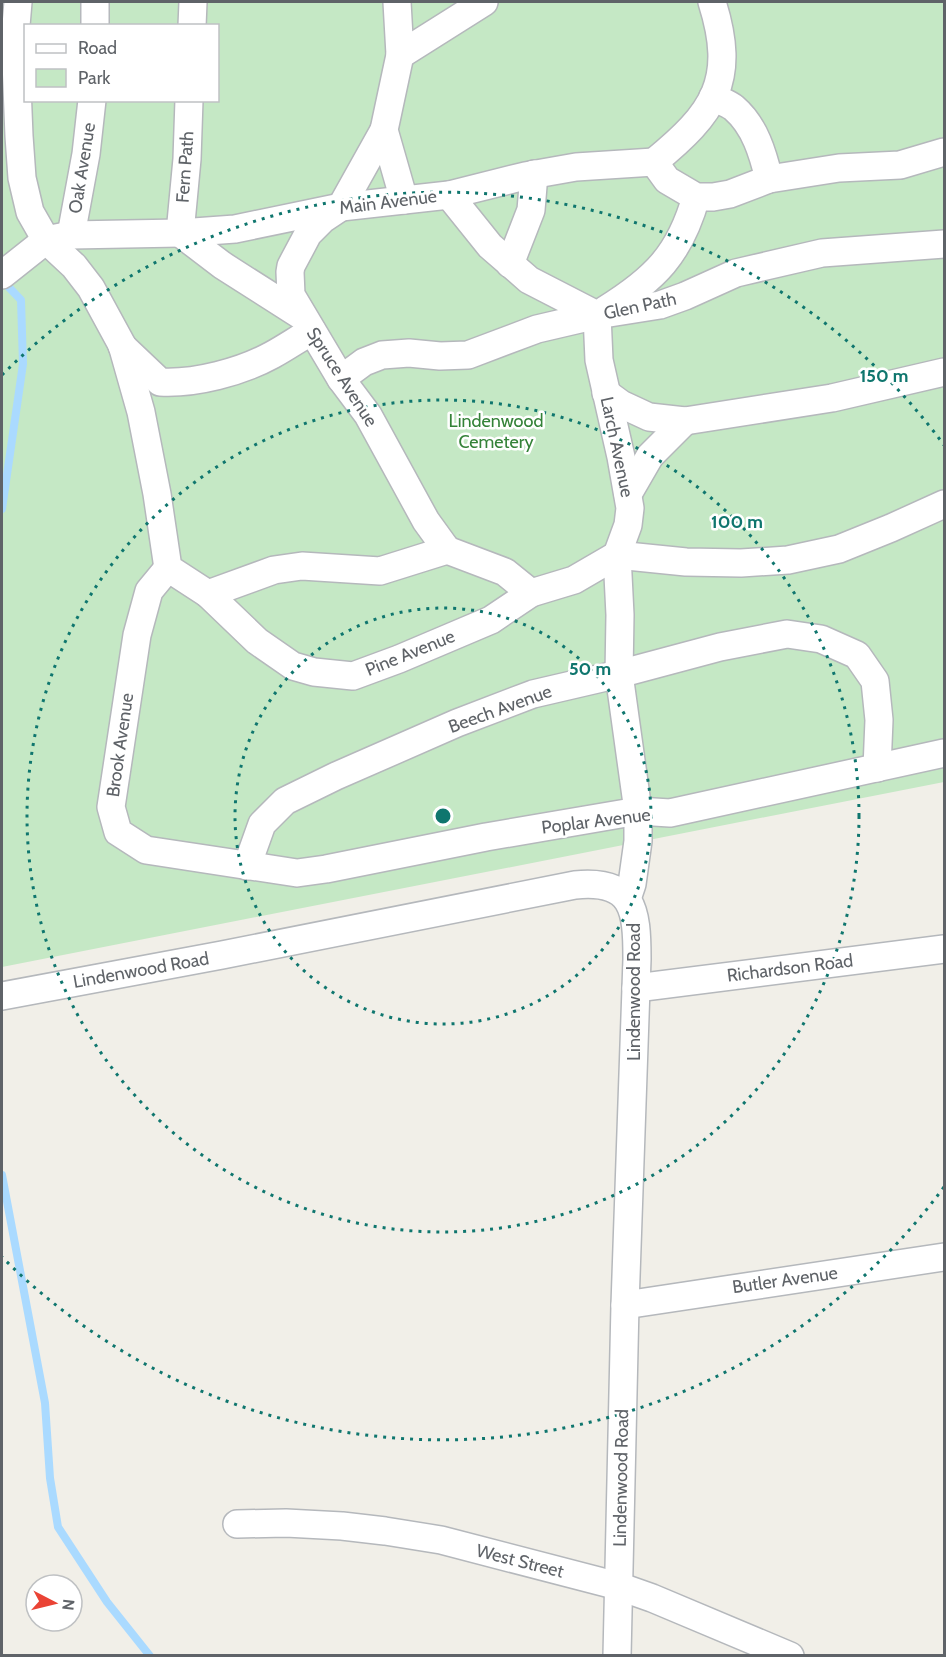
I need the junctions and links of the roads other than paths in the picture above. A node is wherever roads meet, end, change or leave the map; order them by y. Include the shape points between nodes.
1 (18, 2) edge
2 (95, 2) edge
3 (193, 2) edge
4 (397, 2) edge
5 (484, 2) edge
6 (712, 2) edge
7 (95, 24) edge
8 (192, 24) edge
9 (400, 55) junction
10 (713, 97) junction
11 (92, 102) edge
12 (189, 102) edge
13 (384, 130) junction
14 (945, 152) edge
15 (654, 162) junction
16 (534, 174) junction
17 (769, 179) junction
18 (449, 195) junction
19 (696, 197) junction
20 (404, 200) junction
21 (340, 207) junction
22 (180, 234) junction
23 (59, 238) junction
24 (945, 244) edge
25 (510, 264) junction
26 (7, 270) edge
27 (597, 315) junction
28 (307, 324) junction
29 (122, 345) junction
30 (945, 372) edge
31 (341, 379) junction
32 (606, 393) junction
33 (685, 421) junction
34 (628, 494) junction
35 (945, 504) edge
36 (447, 550) junction
37 (617, 555) junction
38 (168, 568) junction
39 (531, 593) junction
40 (208, 594) junction
41 (619, 674) junction
42 (945, 753) edge
43 (877, 768) junction
44 (638, 811) junction
45 (247, 866) junction
46 (627, 899) junction
47 (945, 949) edge
48 (636, 988) junction
49 (2, 996) edge
50 (945, 1257) edge
51 (625, 1305) junction
52 (237, 1524) dead end
53 (618, 1586) junction
54 (617, 1656) edge
55 (790, 1656) edge

1 - 23 street via 15,37 22,178 30,212
2 - 7 street
3 - 8 street
4 - 9 street
5 - 9 street
6 - 10 street via 720,26 722,66
9 - 13 street
10 - 15 street via 705,114
10 - 17 street via 733,107 748,124 763,154
11 - 23 street, Oak Avenue via 86,154
12 - 22 street, Fern Path
13 - 20 street
13 - 21 street
14 - 17 street via 900,165 839,168
15 - 16 street, Main Avenue
15 - 19 street via 667,180
16 - 18 street, Main Avenue
16 - 25 street via 531,210
17 - 19 street via 730,194
18 - 20 street, Main Avenue
18 - 25 street via 490,246
19 - 27 street via 688,224 661,266 633,292
20 - 21 street, Main Avenue
21 - 22 street, Main Avenue via 234,229
21 - 28 street, Spruce Avenue via 308,234 291,266 291,295
22 - 23 street, Main Avenue
22 - 28 street
23 - 26 street
23 - 29 street via 92,288
24 - 27 street, Glen Path via 822,253 736,273 660,305
25 - 27 street via 529,280
27 - 31 street, Glen Path via 537,329 468,355 382,355 364,362
27 - 32 street, Larch Avenue via 598,360
28 - 29 street via 271,356 231,372 180,383 160,382
28 - 31 street, Spruce Avenue
29 - 38 street via 141,412
30 - 33 street via 832,398
31 - 36 street, Spruce Avenue via 368,415 426,521
32 - 33 street via 649,417
32 - 34 street, Larch Avenue
33 - 34 street via 650,456
34 - 37 street, Larch Avenue via 628,525
35 - 37 street via 839,549 788,560 686,562
36 - 39 street via 505,572
36 - 40 street via 380,571 302,566 274,570
37 - 39 street, Pine Avenue via 574,580
37 - 41 street, Larch Avenue
38 - 40 street, Pine Avenue
38 - 45 street, Brook Avenue via 149,591 137,634 111,807 118,832 146,850
39 - 40 street, Pine Avenue via 491,620 353,675 293,666 256,641
41 - 43 street, Beech Avenue via 787,634 821,639 857,655 874,681 879,720
41 - 44 street, Larch Avenue
41 - 45 street, Beech Avenue via 533,694 446,728 285,801 262,824
42 - 43 street, Poplar Avenue
43 - 44 street, Poplar Avenue via 670,813
44 - 45 street, Poplar Avenue via 312,872
44 - 46 street, Larch Avenue via 639,841
46 - 48 street, Lindenwood Road via 637,930
46 - 49 street, Lindenwood Road via 609,886 575,885
47 - 48 street, Richardson Road
48 - 51 street, Lindenwood Road
50 - 51 street, Butler Avenue
51 - 53 street, Lindenwood Road
52 - 53 street, West Street via 342,1526 409,1534
53 - 54 street, Lindenwood Road
53 - 55 street, West Street

